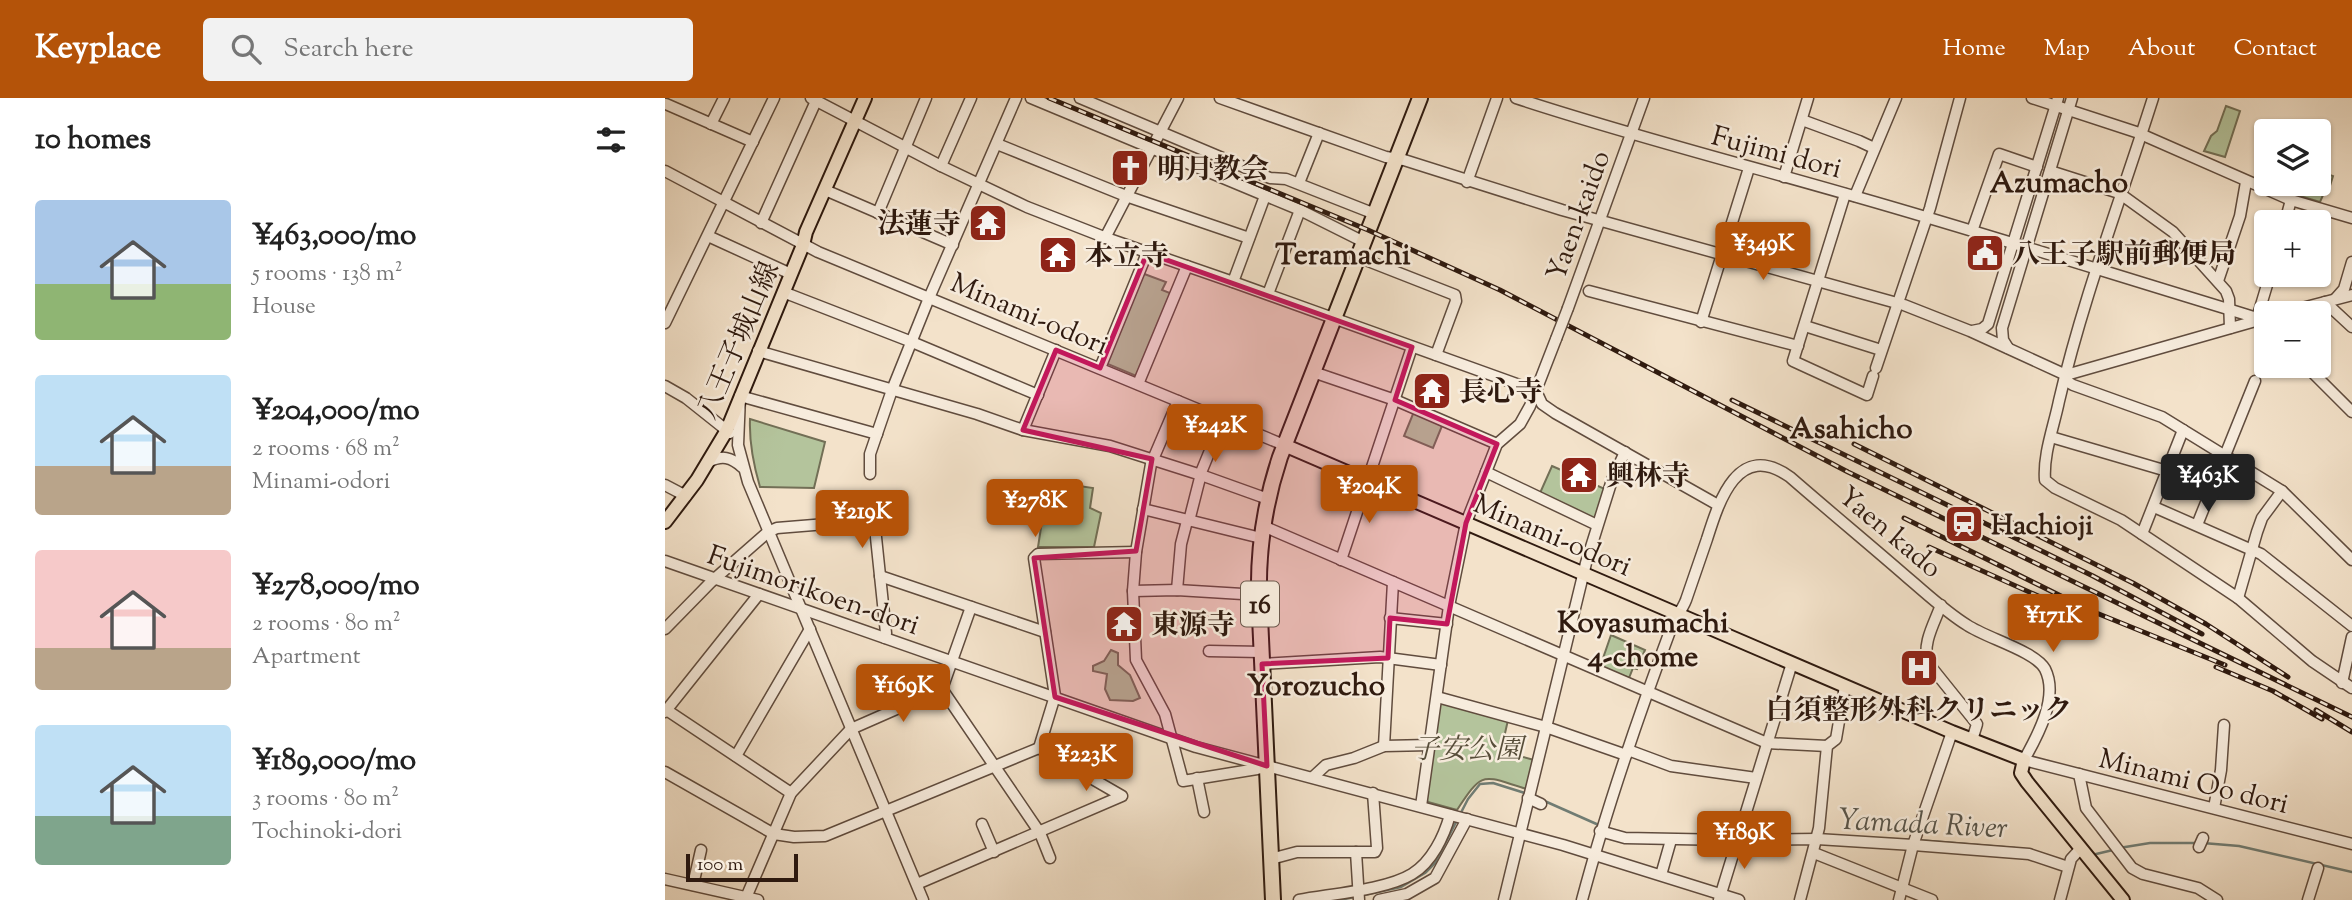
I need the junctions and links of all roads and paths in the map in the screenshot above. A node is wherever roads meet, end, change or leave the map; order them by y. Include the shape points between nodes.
1 (669, 98) edge
2 (724, 98) edge
3 (774, 98) edge
4 (865, 98) edge
5 (871, 98) edge
6 (926, 98) edge
7 (971, 98) edge
8 (1016, 98) edge
9 (1031, 98) edge
10 (1080, 98) edge
11 (1178, 98) edge
12 (1220, 98) edge
13 (1420, 98) edge
14 (1497, 98) edge
15 (1515, 98) edge
16 (1644, 98) edge
17 (1808, 98) edge
18 (1896, 98) edge
19 (1960, 98) edge
20 (2032, 98) edge
21 (2071, 98) edge
22 (2153, 98) edge
23 (813, 99) edge
24 (2057, 102) edge
25 (665, 105) edge
26 (2068, 110) junction
27 (1802, 120) junction
28 (857, 122) junction
29 (711, 124) junction
30 (1160, 132) junction
31 (1319, 133) junction
32 (1631, 134) junction
33 (2141, 134) junction
34 (753, 142) junction
35 (997, 144) junction
36 (906, 148) junction
37 (1874, 148) junction
38 (1151, 150) junction
39 (1396, 158) junction
40 (941, 166) junction
41 (2037, 167) junction
42 (1749, 168) junction
43 (665, 171) edge
44 (2050, 171) junction
45 (1784, 177) junction
46 (1467, 182) junction
47 (2246, 182) junction
48 (1299, 183) junction
49 (980, 184) junction
50 (827, 191) junction
51 (1850, 195) junction
52 (2121, 195) junction
53 (1126, 196) junction
54 (1265, 196) junction
55 (2291, 200) junction
56 (725, 202) junction
57 (1300, 210) junction
58 (2288, 210) edge
59 (878, 212) junction
60 (1374, 214) junction
61 (1926, 217) junction
62 (2352, 218) edge
63 (1599, 220) junction
64 (761, 223) junction
65 (1972, 231) junction
66 (708, 236) junction
67 (1105, 238) junction
68 (1249, 239) junction
69 (1364, 242) junction
70 (2013, 243) junction
71 (803, 245) junction
72 (953, 245) junction
73 (2026, 247) junction
74 (1147, 253) junction
75 (1721, 254) junction
76 (1357, 257) junction
77 (1187, 266) junction
78 (2095, 268) junction
79 (2351, 269) edge
80 (791, 274) junction
81 (2218, 281) junction
82 (1233, 282) junction
83 (1818, 282) junction
84 (1589, 291) dead end
85 (783, 292) junction
86 (1268, 294) junction
87 (2352, 295) edge
88 (929, 298) junction
89 (2329, 301) joint
90 (1898, 303) junction
91 (2331, 303) edge
92 (2229, 309) junction
93 (2254, 318) edge
94 (1333, 319) junction
95 (1701, 322) junction
96 (665, 323) edge
97 (2254, 323) edge
98 (1989, 324) junction
99 (1804, 326) junction
100 (2352, 327) edge
101 (2230, 328) junction
102 (1970, 331) junction
103 (1990, 340) junction
104 (912, 342) junction
105 (1798, 346) junction
106 (1412, 347) junction
107 (2009, 349) junction
108 (1056, 350) junction
109 (1881, 350) junction
110 (758, 351) junction
111 (1436, 355) junction
112 (1100, 368) junction
113 (1313, 372) junction
114 (2066, 374) junction
115 (2318, 378) edge
116 (2255, 381) dead end
117 (1138, 384) junction
118 (665, 386) edge
119 (892, 390) junction
120 (1536, 391) junction
121 (1038, 395) junction
122 (740, 396) junction
123 (1395, 400) junction
124 (1178, 401) junction
125 (2352, 412) edge
126 (1223, 419) junction
127 (727, 430) junction
128 (1023, 430) junction
129 (2183, 430) junction
130 (877, 434) junction
131 (2051, 437) junction
132 (1497, 444) junction
133 (738, 445) junction
134 (1284, 445) junction
135 (1625, 452) junction
136 (2224, 456) junction
137 (1152, 459) junction
138 (708, 462) junction
139 (743, 467) junction
140 (2167, 471) junction
141 (1486, 472) junction
142 (870, 474) dead end
143 (1201, 475) junction
144 (1367, 481) junction
145 (665, 485) edge
146 (2282, 491) junction
147 (686, 496) junction
148 (872, 499) dead end
149 (1268, 499) junction
150 (1718, 505) junction
151 (2154, 507) junction
152 (1143, 509) junction
153 (875, 520) junction
154 (1188, 521) junction
155 (665, 523) edge
156 (1465, 523) junction
157 (1597, 525) junction
158 (2197, 525) junction
159 (768, 531) junction
160 (1262, 532) junction
161 (2142, 534) junction
162 (2251, 548) junction
163 (1136, 552) junction
164 (1341, 560) junction
165 (2352, 560) edge
166 (665, 561) edge
167 (1584, 574) junction
168 (880, 576) junction
169 (715, 578) junction
170 (1393, 582) junction
171 (1177, 590) junction
172 (1132, 592) junction
173 (759, 594) junction
174 (1259, 595) junction
175 (2238, 598) junction
176 (1941, 605) junction
177 (1449, 606) junction
178 (971, 607) junction
179 (802, 609) junction
180 (1678, 614) junction
181 (1390, 618) junction
182 (1447, 624) junction
183 (2352, 626) edge
184 (665, 629) edge
185 (810, 629) junction
186 (1045, 632) junction
187 (2352, 637) edge
188 (885, 638) junction
189 (1209, 651) dead end
190 (1565, 656) junction
191 (1262, 658) junction
192 (1388, 658) junction
193 (952, 661) junction
194 (1792, 663) junction
195 (1441, 665) junction
196 (2342, 683) junction
197 (1845, 686) junction
198 (2352, 688) edge
199 (942, 689) junction
200 (1648, 692) junction
201 (1055, 697) junction
202 (1437, 697) junction
203 (665, 710) edge
204 (2224, 725) dead end
205 (1546, 727) junction
206 (851, 729) junction
207 (1952, 732) junction
208 (1172, 739) junction
209 (1972, 740) junction
210 (1767, 743) junction
211 (1384, 746) junction
212 (1430, 746) junction
213 (1827, 746) junction
214 (1039, 748) junction
215 (1627, 753) junction
216 (736, 756) junction
217 (2024, 760) junction
218 (993, 766) junction
219 (1267, 766) junction
220 (665, 772) edge
221 (2079, 774) junction
222 (1313, 777) junction
223 (1197, 778) junction
224 (1756, 778) junction
225 (791, 793) junction
226 (1373, 793) junction
227 (1529, 795) junction
228 (1541, 804) dead end
229 (1421, 806) junction
230 (2214, 808) junction
231 (885, 810) junction
232 (1204, 812) dead end
233 (1459, 817) junction
234 (982, 824) dead end
235 (1602, 828) junction
236 (1040, 833) junction
237 (1521, 833) junction
238 (774, 834) junction
239 (1818, 835) junction
240 (1738, 837) junction
241 (1671, 839) junction
242 (1914, 842) junction
243 (2352, 844) edge
244 (701, 850) dead end
245 (994, 852) junction
246 (1356, 852) junction
247 (1814, 853) junction
248 (1594, 854) junction
249 (2085, 854) junction
250 (1049, 858) dead end
251 (1272, 859) junction
252 (2069, 864) junction
253 (2318, 868) dead end
254 (1661, 875) junction
255 (665, 879) edge
256 (917, 884) junction
257 (693, 885) junction
258 (1903, 888) junction
259 (1358, 894) edge
260 (1720, 897) edge
261 (2204, 897) edge
262 (746, 899) edge
263 (758, 900) edge
264 (923, 900) edge
265 (1273, 900) edge
266 (1299, 900) edge
267 (1379, 900) edge
268 (1504, 900) edge
269 (1582, 900) edge
270 (1739, 900) edge
271 (1800, 900) edge
272 (1899, 900) edge
273 (1932, 900) edge
274 (2060, 900) edge
275 (2123, 900) edge
276 (2217, 900) edge
277 (2308, 900) edge

1 - 25 street
2 - 29 street
3 - 34 street
4 - 28 main road, 八王子城山線
5 - 28 main road, 八王子城山線
6 - 36 street
7 - 40 street
8 - 35 street
9 - 38 street
10 - 30 street
11 - 30 street
12 - 31 street
13 - 39 highway, 16
14 - 46 street
15 - 32 street, Fujimi dori
16 - 32 street, Yaen-kaido
17 - 27 street
18 - 37 street
19 - 61 street
20 - 24 street
21 - 26 street
22 - 33 street
23 - 28 street
23 - 64 street
24 - 26 street
24 - 41 street
25 - 29 street
26 - 33 street
26 - 44 street
27 - 37 street
27 - 45 street
28 - 36 street
28 - 50 main road, 八王子城山線
29 - 34 street
30 - 38 street
30 - 48 street via 1270,178
31 - 39 street
31 - 48 street
32 - 42 street, Fujimi dori
32 - 63 street, Yaen-kaido
33 - 47 street
33 - 52 street
34 - 56 street
35 - 49 street
35 - 53 street
36 - 40 street
36 - 59 street
37 - 51 street
38 - 53 street
38 - 54 street
39 - 46 street
39 - 60 highway, 16
40 - 49 street
41 - 65 street via 2000,155
41 - 70 street
42 - 45 street, Fujimi dori
42 - 75 street
43 - 56 street
44 - 52 street
44 - 73 street
45 - 51 street, Fujimi dori
46 - 63 street
47 - 55 street
47 - 81 street
48 - 60 street
49 - 67 street
49 - 72 street
50 - 59 street
50 - 71 main road, 八王子城山線 via 812,235
51 - 61 street, Fujimi dori
51 - 83 street
52 - 78 street
52 - 81 street via 2173,232
53 - 67 street
53 - 68 street
54 - 57 street
54 - 68 street
55 - 58 street
55 - 62 street
56 - 64 street
56 - 66 street
57 - 69 street
57 - 86 street
59 - 72 street
60 - 69 highway, 16
61 - 65 street, Fujimi dori
61 - 90 street
63 - 75 street
63 - 120 street, Yaen-kaido, bridge
64 - 71 street
65 - 70 street, Fujimi dori
66 - 80 street
66 - 96 street
67 - 74 street
68 - 82 street
69 - 76 highway, 16
70 - 73 street, Fujimi dori
70 - 98 street
71 - 80 main road, 八王子城山線
71 - 88 street, Minami-odori
72 - 88 street
73 - 78 street, Fujimi dori
73 - 107 street via 2002,328
74 - 77 street
74 - 112 street
75 - 83 street
75 - 95 street
76 - 94 highway, 16
76 - 111 street via 1455,295
77 - 82 street
77 - 117 street
78 - 92 street, Fujimi dori
78 - 114 street
79 - 89 street via 2344,289
80 - 85 main road, 八王子城山線
81 - 92 street via 2229,296
82 - 86 street
83 - 90 street
83 - 99 street
84 - 95 street
85 - 104 street
85 - 110 main road, 八王子城山線
86 - 94 street
87 - 89 street
88 - 104 street
88 - 108 street, Minami-odori
90 - 102 street
90 - 109 street
91 - 100 street
92 - 93 street, Fujimi dori
92 - 101 street
94 - 106 street
94 - 113 highway, 16
95 - 105 street
97 - 101 street
98 - 102 street
98 - 103 street
99 - 105 street
99 - 109 street
101 - 114 street
102 - 103 street
103 - 107 street
104 - 119 street
104 - 121 street
105 - 109 street via 1793,361 1867,395
106 - 111 street
106 - 123 street
107 - 114 street
108 - 112 street, Minami-odori
108 - 121 street
110 - 119 street
110 - 122 main road, 八王子城山線
111 - 120 street
112 - 117 street, Minami-odori
113 - 123 street
113 - 134 highway, 16
114 - 129 street via 2073,385 2162,417
114 - 131 street
115 - 125 street
116 - 136 street
117 - 124 street, Minami-odori
118 - 127 street
119 - 128 street
119 - 130 street
120 - 132 street via 1520,424
120 - 135 street via 1542,404 1555,413
121 - 128 street
122 - 127 main road, 八王子城山線
122 - 130 street
122 - 133 street
123 - 132 street
123 - 144 street
124 - 126 street, Minami-odori
124 - 137 street
126 - 134 street, Minami-odori
126 - 143 street
127 - 133 street
127 - 138 main road, 八王子城山線
128 - 137 street
129 - 136 street
129 - 140 street
130 - 142 street
131 - 140 street
131 - 161 street via 2044,474 2048,484
132 - 141 street
133 - 139 street
134 - 144 main road, Minami-odori
134 - 149 highway, 16
135 - 150 street
135 - 157 street
136 - 146 street
136 - 158 street
137 - 143 street
137 - 152 street
138 - 139 street via 725,457
138 - 147 main road, 八王子城山線
139 - 159 street
140 - 151 street
141 - 156 street
141 - 157 street
143 - 149 street
143 - 154 street
144 - 156 main road, Minami-odori
144 - 164 street
145 - 147 street
146 - 162 street via 2262,518
146 - 165 street
147 - 155 main road, 八王子城山線
148 - 153 street
149 - 160 highway, 16
150 - 176 street, Yaen kado via 1734,480 1753,467 1780,470
150 - 180 street
151 - 158 street
151 - 161 street
152 - 154 street
152 - 163 street
153 - 159 street
153 - 168 street
154 - 160 street
154 - 171 street
156 - 167 main road, Minami-odori
156 - 177 street
157 - 167 street
158 - 162 street
159 - 169 street
159 - 179 street
160 - 164 street
160 - 174 highway, 16
161 - 175 street
162 - 175 street
162 - 183 street
163 - 172 street
163 - 186 street via 1038,554 1034,558
164 - 170 street
166 - 169 street, Fujimorikoen-dori
167 - 180 main road, Minami-odori
167 - 190 street
168 - 178 street
168 - 188 street
169 - 173 street, Fujimorikoen-dori
169 - 184 street
170 - 177 street
170 - 181 street
171 - 172 street
171 - 174 street
172 - 208 street via 1136,660 1165,714
173 - 179 street, Fujimorikoen-dori
173 - 203 street
174 - 191 highway, 16
175 - 196 street
176 - 209 street, Yaen kado via 1927,642 1928,663 1977,724
176 - 217 street via 1976,631 2036,658 2043,667 2049,700
177 - 182 street
177 - 190 street
178 - 186 street
178 - 193 street
179 - 185 street
179 - 188 street, Fujimorikoen-dori
180 - 194 main road, Minami-odori
180 - 200 street
181 - 182 street
181 - 192 street
182 - 195 street
185 - 206 street
185 - 216 street
186 - 201 street
187 - 196 street
188 - 193 street, Fujimorikoen-dori
189 - 191 street
190 - 200 street
190 - 205 street
191 - 192 street
191 - 219 highway, 16
192 - 195 street
192 - 211 street
193 - 199 street
193 - 201 street, Fujimorikoen-dori
194 - 197 main road, Minami-odori
194 - 210 street
195 - 202 street
196 - 198 street
197 - 207 main road, Minami-odori
197 - 213 street via 1836,739
199 - 206 street
199 - 218 street
200 - 210 street
200 - 215 street
201 - 208 street, Fujimorikoen-dori
201 - 214 street
202 - 205 street
202 - 212 street
203 - 216 street
204 - 230 street
205 - 215 street
205 - 227 street
206 - 225 street
206 - 231 street
207 - 209 main road, Minami-odori
207 - 242 street
208 - 219 street, Fujimorikoen-dori
208 - 223 street via 1183,781
209 - 217 main road
210 - 213 street
210 - 224 street
211 - 212 street
211 - 222 street via 1326,765
212 - 229 street
213 - 239 street
214 - 218 street
214 - 236 street via 1122,796
215 - 224 street via 1671,766
215 - 235 street
216 - 225 street
217 - 221 street, Minami Oo dori
217 - 249 main road via 2021,773
218 - 231 street
218 - 236 street
219 - 222 street, Fujimorikoen-dori
219 - 223 street
219 - 251 highway, 16
220 - 238 street
221 - 230 street, Minami Oo dori
221 - 261 street via 2087,808 2132,868 2198,888
222 - 226 street, Fujimorikoen-dori
223 - 232 street
224 - 240 street
225 - 238 street
226 - 229 street, Fujimorikoen-dori
226 - 246 street via 1377,848 1375,852
227 - 228 street
227 - 237 street
229 - 233 street, Fujimorikoen-dori
230 - 243 street, Minami Oo dori
231 - 238 street via 825,836
231 - 256 street
233 - 237 street, Fujimorikoen-dori
233 - 259 street via 1418,869
233 - 267 street via 1435,878 1407,894
234 - 245 street
235 - 241 street via 1625,838
235 - 248 street
236 - 245 street
236 - 250 street
237 - 248 street, Fujimorikoen-dori
237 - 268 street
238 - 262 street
239 - 240 street
239 - 242 street
239 - 247 street
240 - 241 street
240 - 260 street
241 - 254 street
242 - 252 street via 2019,849
242 - 258 street
244 - 257 street
245 - 256 street
246 - 251 street via 1297,852
246 - 259 street
247 - 258 street
247 - 271 street
248 - 254 street, Fujimorikoen-dori
248 - 269 street
249 - 252 street
249 - 275 main road
251 - 265 highway, 16
252 - 274 street
253 - 277 street
254 - 260 street, Fujimorikoen-dori
255 - 257 street
256 - 264 street
257 - 262 street
258 - 272 street
258 - 273 street
259 - 266 street
260 - 270 street, Fujimorikoen-dori
261 - 276 street
262 - 263 street

